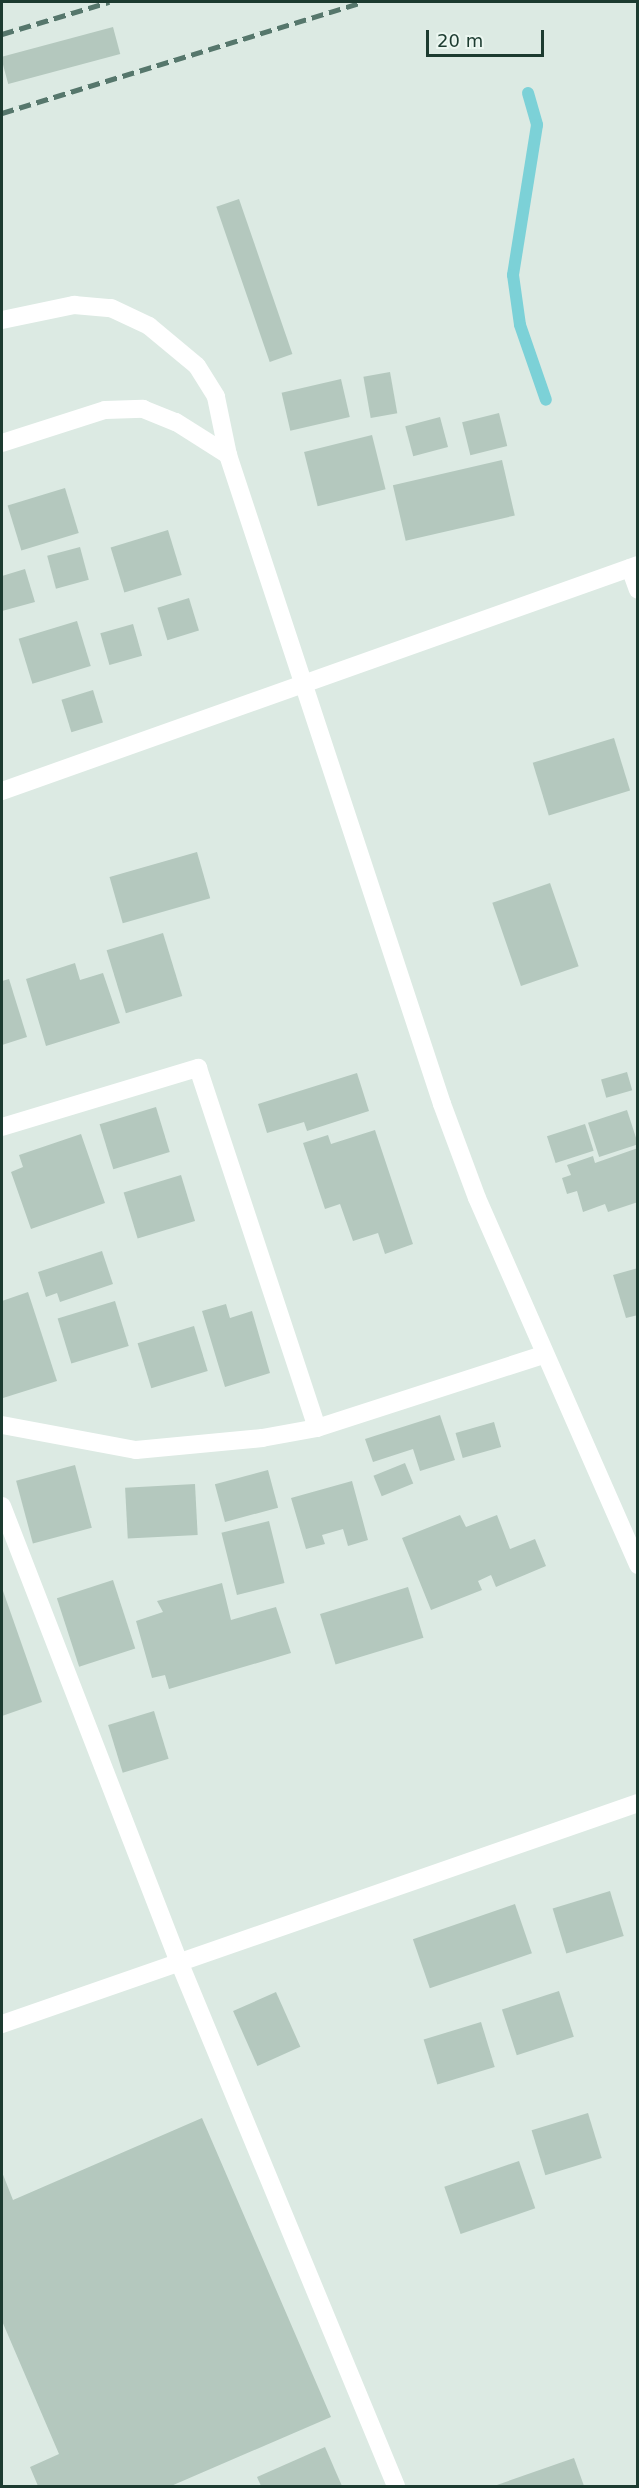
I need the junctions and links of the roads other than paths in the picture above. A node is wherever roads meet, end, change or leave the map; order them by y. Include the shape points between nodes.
1 (2, 320) edge
2 (2, 443) edge
3 (228, 455) junction
4 (634, 566) edge
5 (638, 590) edge
6 (303, 684) junction
7 (2, 791) edge
8 (2, 1127) edge
9 (543, 1355) junction
10 (2, 1425) edge
11 (317, 1428) junction
12 (2, 1506) edge
13 (638, 1565) edge
14 (638, 1803) edge
15 (180, 1964) junction
16 (2, 2024) edge
17 (396, 2487) edge

1 - 3 street via 74,305 111,308 149,326 197,366 216,397
2 - 3 street via 105,410 143,409 186,427
3 - 6 street
4 - 5 street
4 - 6 street
6 - 7 street
6 - 9 street via 442,1104
8 - 11 street via 198,1068
9 - 11 street
9 - 13 street
10 - 11 street via 136,1450 262,1438
12 - 15 street
14 - 15 street
15 - 16 street
15 - 17 street

